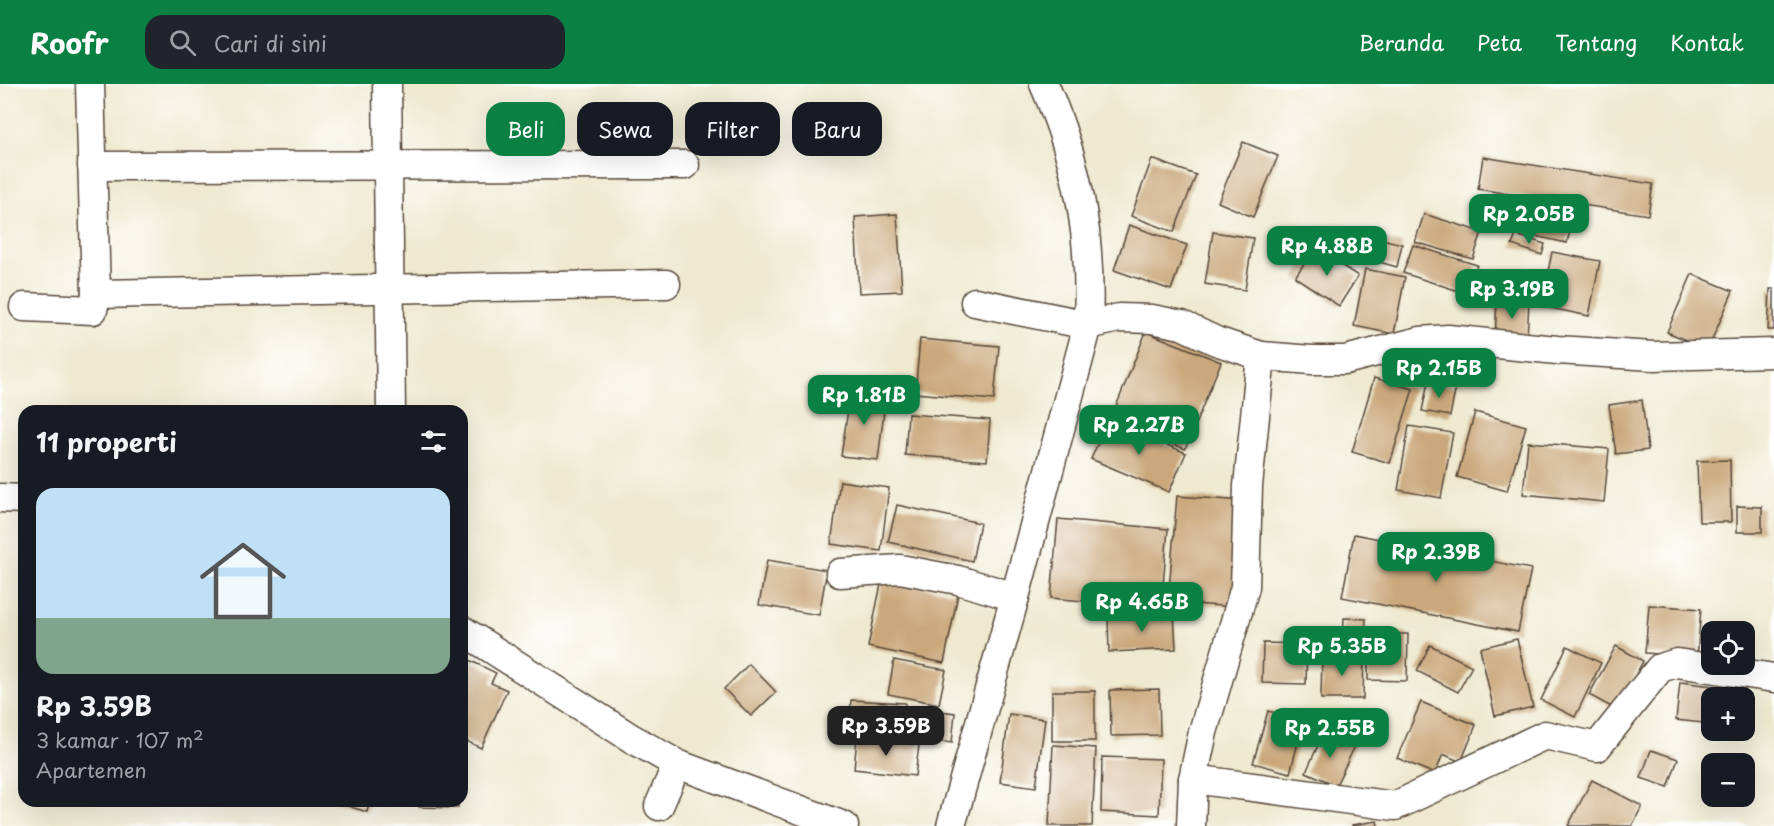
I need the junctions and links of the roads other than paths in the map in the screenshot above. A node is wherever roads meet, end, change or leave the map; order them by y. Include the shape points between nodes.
1 (90, 84) edge
2 (387, 84) edge
3 (1044, 84) edge
4 (388, 164) junction
5 (685, 165) dead end
6 (92, 166) junction
7 (666, 284) dead end
8 (390, 289) junction
9 (96, 294) junction
10 (975, 302) dead end
11 (24, 307) dead end
12 (1088, 325) junction
13 (1774, 352) edge
14 (1261, 356) junction
15 (391, 405) edge
16 (0, 498) edge
17 (18, 499) edge
18 (840, 573) dead end
19 (1015, 597) junction
20 (468, 634) edge
21 (1774, 678) edge
22 (677, 764) junction
23 (1193, 779) junction
24 (659, 806) dead end
25 (844, 826) edge
26 (951, 826) edge
27 (1191, 826) edge

1 - 6 street
2 - 4 street
3 - 12 street via 1062,124 1083,209 1090,281
4 - 5 street
4 - 6 street
4 - 8 street
6 - 9 street
7 - 8 street
8 - 9 street
8 - 15 street
9 - 11 street via 93,310
10 - 12 street
12 - 14 street via 1119,318 1152,319 1182,325
12 - 19 street
13 - 14 street via 1653,356 1448,339 1420,341 1345,360
14 - 23 street via 1248,486 1245,587
16 - 17 street
18 - 19 street via 900,569 958,580
19 - 26 street
20 - 22 street
21 - 23 street via 1677,663 1660,668 1597,747 1545,735 1395,806
22 - 24 street
22 - 25 street
23 - 27 street

